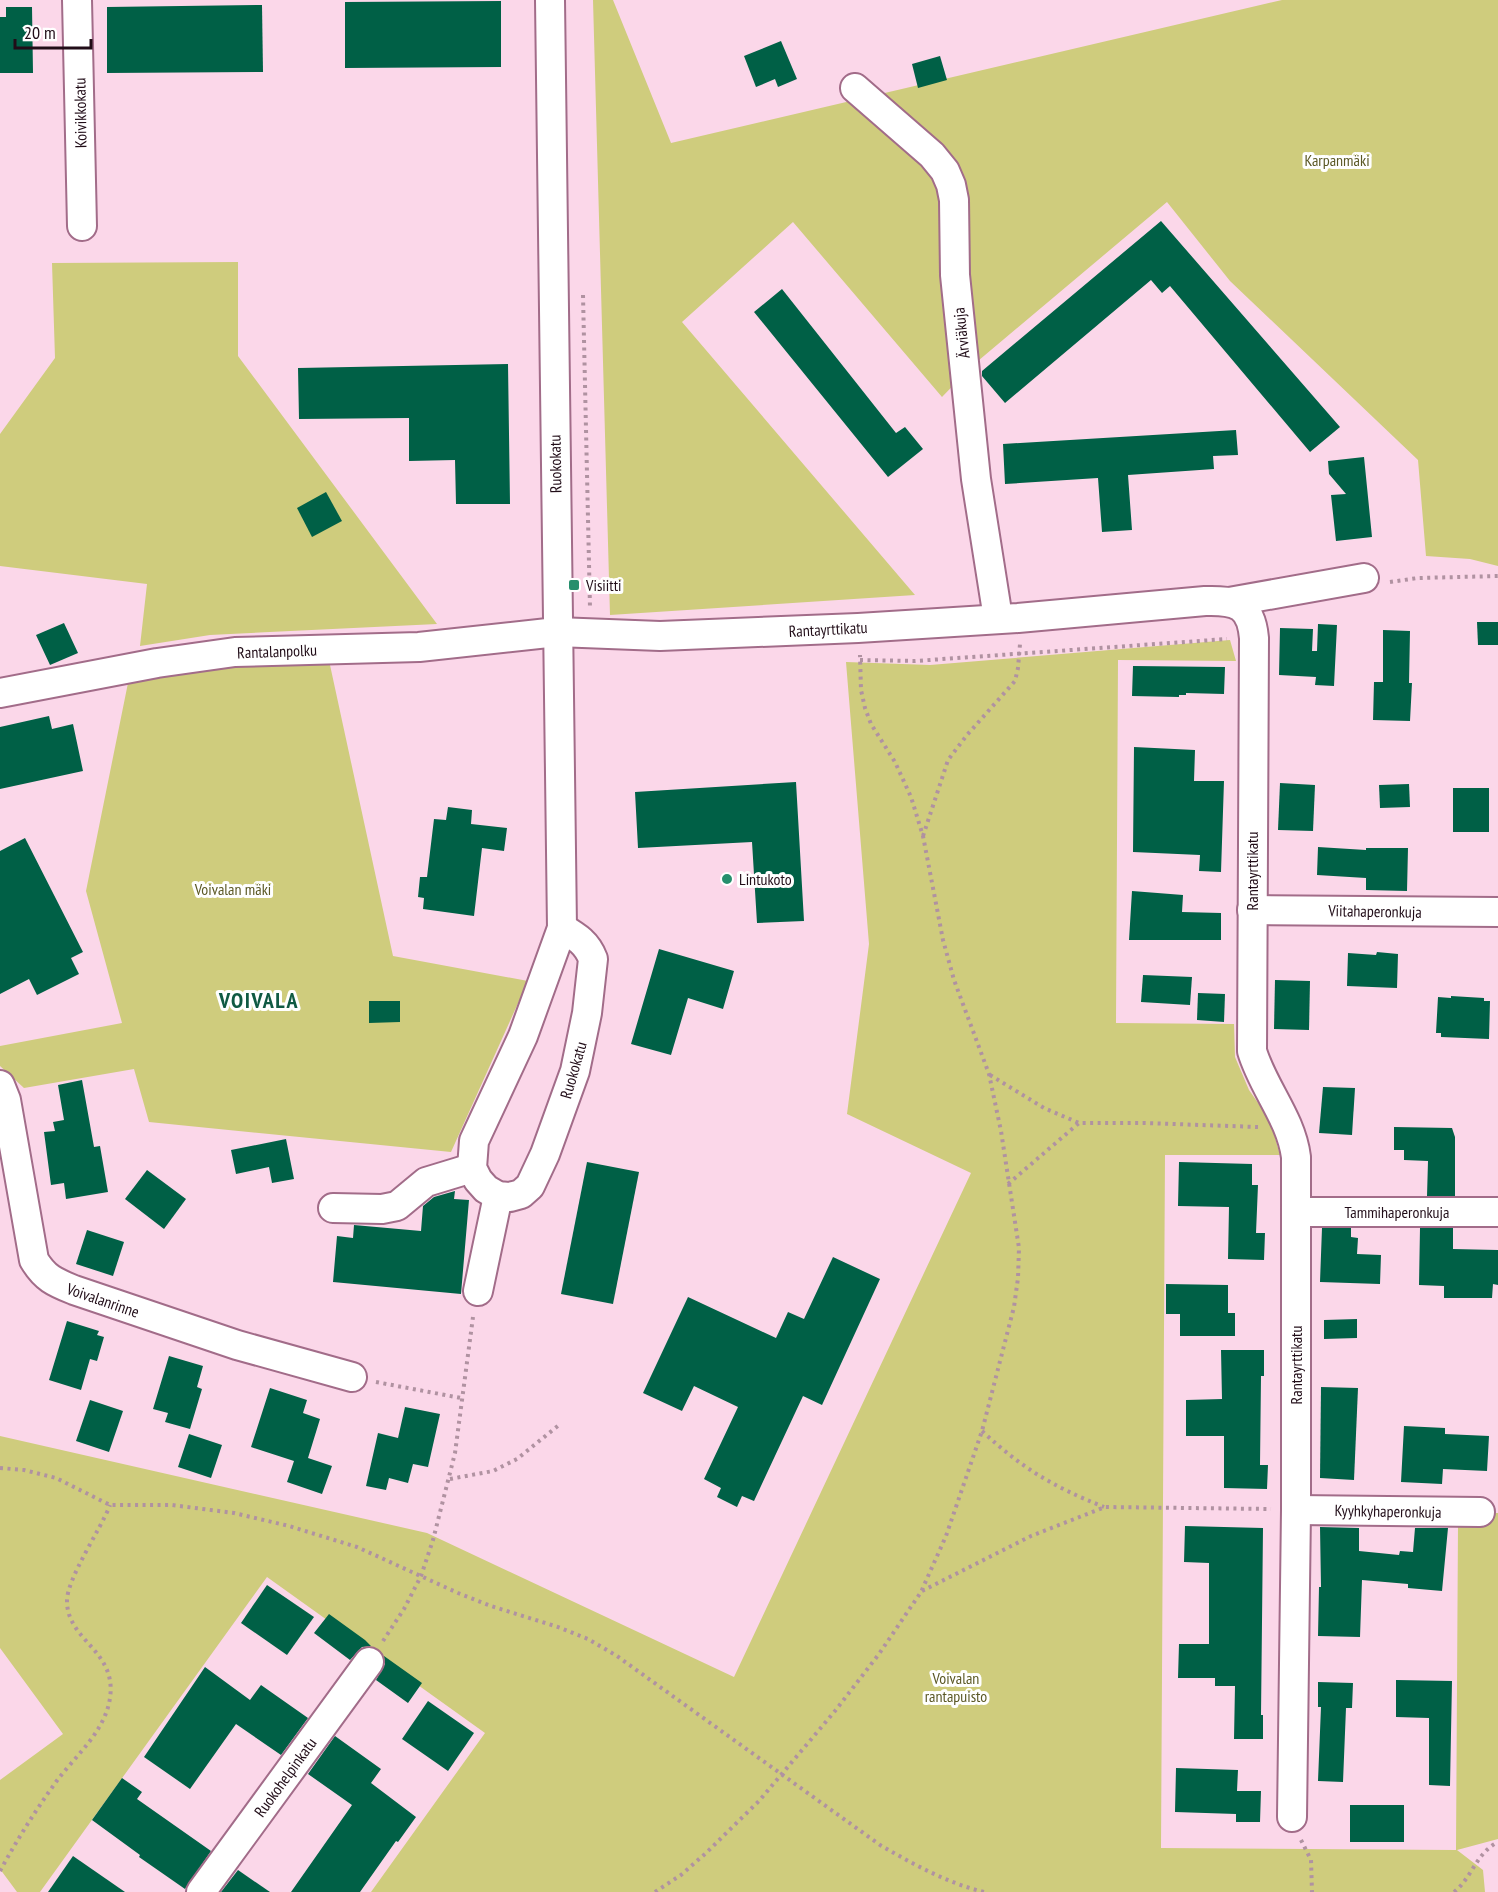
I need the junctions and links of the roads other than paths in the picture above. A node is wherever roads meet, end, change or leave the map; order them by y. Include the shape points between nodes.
1 (77, 0) edge
2 (550, 0) edge
3 (855, 88) dead end
4 (82, 226) dead end
5 (1364, 578) dead end
6 (1229, 602) junction
7 (1008, 618) junction
8 (557, 632) junction
9 (0, 693) edge
10 (1252, 910) junction
11 (1498, 912) edge
12 (562, 928) junction
13 (0, 1085) edge
14 (472, 1168) junction
15 (498, 1196) junction
16 (333, 1209) dead end
17 (1296, 1212) junction
18 (1498, 1212) edge
19 (478, 1291) road end
20 (352, 1377) road end
21 (1296, 1510) junction
22 (1480, 1512) dead end
23 (369, 1662) road end
24 (1292, 1817) road end
25 (201, 1892) edge

1 - 4 street, Koivikkokatu
2 - 8 street, Ruokokatu
3 - 7 street, Ärviäkuja via 932,155 951,184 955,275 976,479
5 - 6 street
6 - 7 street, Rantayrttikatu
6 - 10 street, Rantayrttikatu via 1248,613 1254,638
7 - 8 street, Rantayrttikatu via 660,636
8 - 9 street, Rantalanpolku via 419,647 235,652
8 - 12 street, Ruokokatu
10 - 11 street, Viitahaperonkuja
10 - 17 street, Rantayrttikatu via 1251,1051 1294,1142
12 - 14 street, Ruokokatu via 523,1036 474,1141
12 - 15 street, Ruokokatu via 581,939 593,959 576,1071 530,1186 521,1194
13 - 20 street, Voivalanrinne via 6,1100 34,1260 43,1274 57,1284 237,1345
14 - 15 street via 486,1190
14 - 16 street via 426,1182 397,1206
15 - 19 street
17 - 18 street, Tammihaperonkuja
17 - 21 street, Rantayrttikatu
21 - 22 street, Kyyhkyhaperonkuja
21 - 24 street, Rantayrttikatu
23 - 25 street, Ruokohelpinkatu

